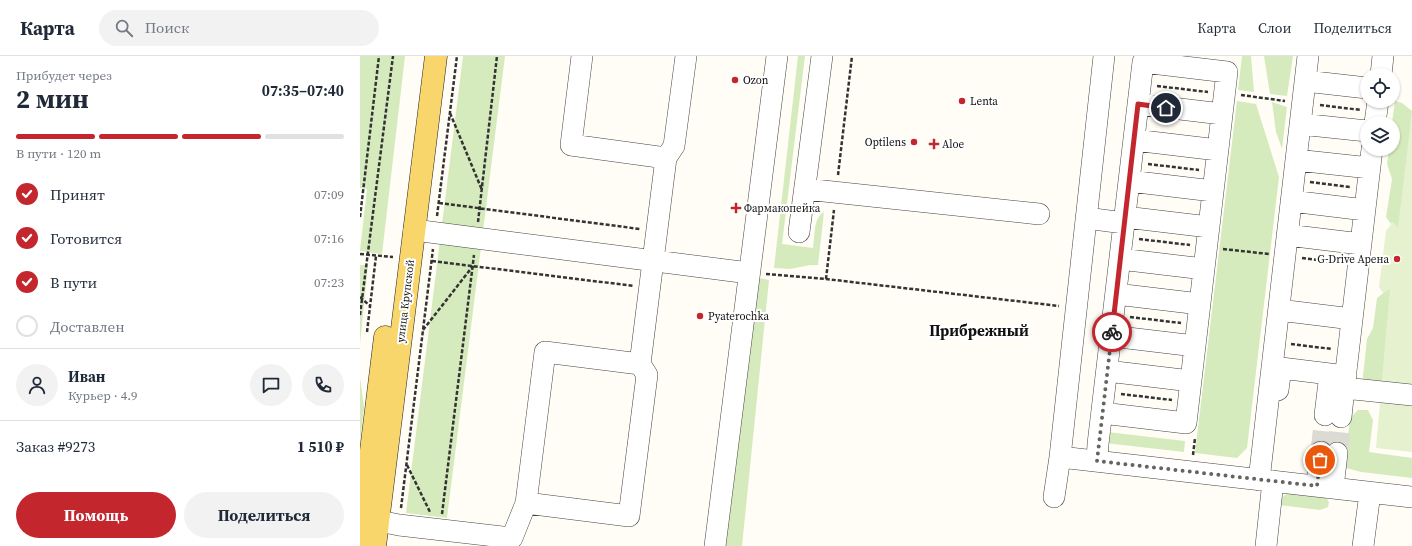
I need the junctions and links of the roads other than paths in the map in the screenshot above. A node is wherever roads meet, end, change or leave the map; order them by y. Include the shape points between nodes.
1 (421, 56) edge
2 (436, 56) edge
3 (582, 56) edge
4 (686, 56) edge
5 (777, 56) edge
6 (822, 56) edge
7 (1104, 56) edge
8 (1308, 56) edge
9 (1383, 56) edge
10 (1382, 68) edge
11 (1305, 81) junction
12 (1360, 87) edge
13 (1138, 104) junction
14 (1222, 114) junction
15 (1300, 124) junction
16 (1360, 130) edge
17 (1134, 140) junction
18 (1218, 150) junction
19 (666, 158) junction
20 (1371, 159) edge
21 (1296, 160) junction
22 (1130, 171) junction
23 (1214, 181) junction
24 (805, 189) junction
25 (1291, 201) junction
26 (1365, 210) junction
27 (1086, 212) junction
28 (1039, 214) dead end
29 (1124, 222) junction
30 (425, 231) junction
31 (799, 232) dead end
32 (1287, 235) junction
33 (1208, 237) junction
34 (1361, 244) junction
35 (1120, 259) junction
36 (653, 261) junction
37 (1204, 269) junction
38 (749, 273) junction
39 (1116, 294) junction
40 (1200, 304) junction
41 (1279, 310) junction
42 (1352, 319) junction
43 (1112, 326) junction
44 (1195, 346) junction
45 (640, 364) junction
46 (1107, 371) junction
47 (1340, 379) junction
48 (1191, 381) junction
49 (1412, 396) edge
50 (1102, 413) junction
51 (1333, 416) tunnel mouth
52 (1329, 452) tunnel mouth
53 (1060, 457) junction
54 (1097, 461) junction
55 (1267, 481) junction
56 (1325, 487) junction
57 (1370, 493) junction
58 (1054, 497) dead end
59 (1412, 498) edge
60 (526, 503) junction
61 (389, 523) junction
62 (438, 538) edge
63 (510, 542) edge
64 (368, 544) edge
65 (715, 546) edge
66 (1266, 546) edge
67 (1363, 546) edge

1 - 64 main road, улица Крупской via 386,257
2 - 30 main road, улица Крупской
3 - 19 street via 571,145
4 - 19 street via 674,146
5 - 38 street
6 - 24 street
7 - 27 street
8 - 11 street
9 - 10 street
11 - 12 street
11 - 15 street
13 - 14 street
13 - 14 street via 1143,62 1227,72
13 - 17 street
14 - 18 street
15 - 16 street
15 - 21 street
17 - 18 street
17 - 22 street
18 - 23 street
19 - 36 street
20 - 21 street
20 - 26 street
21 - 25 street
22 - 23 street
22 - 29 street
23 - 33 street
24 - 28 street
24 - 31 street
25 - 26 street
25 - 32 street
26 - 34 street
27 - 29 street
27 - 53 street
29 - 33 street
29 - 35 street
30 - 36 street
30 - 61 main road, улица Крупской
32 - 34 street
32 - 41 street
33 - 37 street
34 - 42 street
35 - 37 street
35 - 39 street
36 - 38 street
36 - 45 street
37 - 40 street
38 - 65 street
39 - 40 street
39 - 43 street
40 - 44 street
41 - 42 street
41 - 55 street
42 - 47 street via 1349,351
43 - 44 street
43 - 46 street
44 - 48 street
45 - 60 street via 545,352
45 - 60 street via 647,375 630,516
46 - 48 street
46 - 50 street
47 - 49 street
47 - 51 street
47 - 55 street via 1281,368
48 - 50 street via 1186,423
50 - 54 street
52 - 56 street
53 - 54 street
53 - 58 street
54 - 55 street
55 - 56 street
55 - 66 street
56 - 57 street
57 - 59 street
57 - 67 street
60 - 63 street
61 - 62 street
61 - 64 main road, улица Крупской
62 - 63 street

